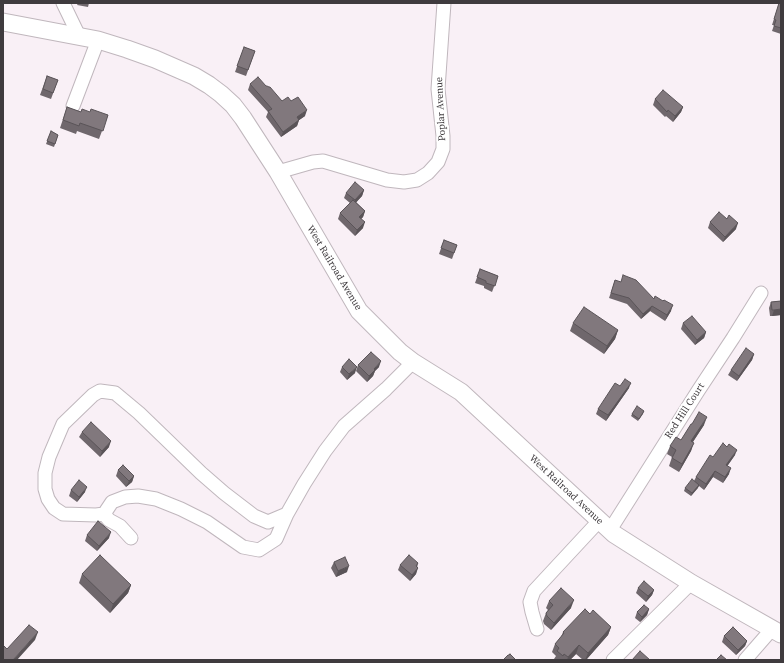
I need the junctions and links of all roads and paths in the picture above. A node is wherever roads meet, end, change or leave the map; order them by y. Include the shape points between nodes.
1 (63, 3) edge
2 (444, 3) edge
3 (3, 22) edge
4 (79, 36) junction
5 (98, 40) junction
6 (73, 106) dead end
7 (278, 172) junction
8 (761, 293) dead end
9 (413, 362) junction
10 (104, 514) junction
11 (287, 514) junction
12 (604, 525) junction
13 (131, 538) dead end
14 (690, 583) junction
15 (537, 629) dead end
16 (776, 632) edge
17 (613, 660) edge
18 (744, 660) edge

1 - 4 street
2 - 7 street, Poplar Avenue via 438,89 443,149 438,162 428,173 417,180 393,181 323,161
3 - 4 main road, West Railroad Avenue
4 - 5 main road, West Railroad Avenue
5 - 6 street
5 - 7 main road, West Railroad Avenue via 155,59 194,76 221,94 243,118
7 - 9 main road, West Railroad Avenue via 359,311
8 - 12 street, Red Hill Court via 698,391
9 - 11 street via 344,426 324,451
9 - 12 main road, West Railroad Avenue via 461,392
10 - 11 street via 112,502 125,496 156,500 207,522 243,547 259,550 276,539
10 - 11 street via 63,514 54,508 45,489 49,457 63,424 100,391 115,393 140,413 201,473 254,516 268,522
10 - 13 street
12 - 14 main road, West Railroad Avenue
12 - 15 street, Red Hill Court via 534,591 530,602
14 - 16 main road, West Railroad Avenue
14 - 17 street
16 - 18 street

